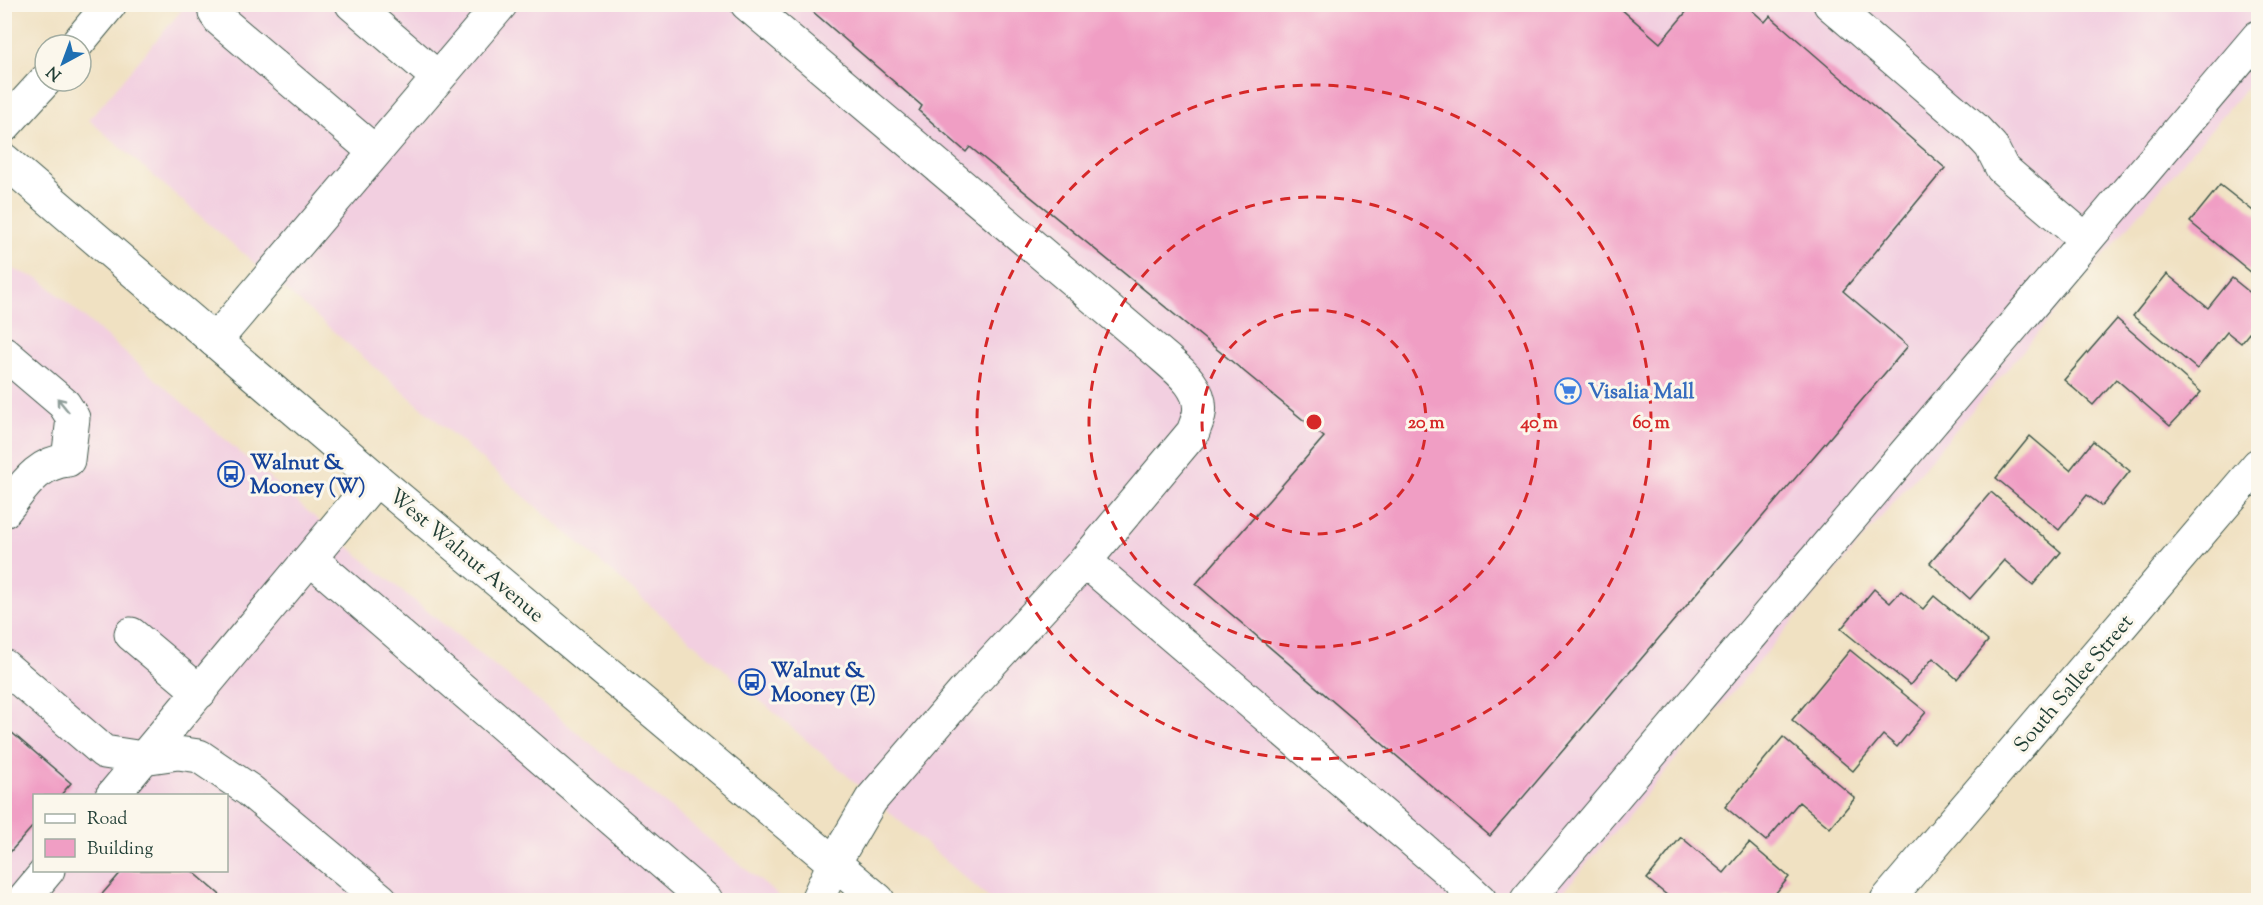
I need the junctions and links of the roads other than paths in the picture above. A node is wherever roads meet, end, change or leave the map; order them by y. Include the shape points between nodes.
1 (110, 4) edge
2 (219, 4) edge
3 (352, 4) edge
4 (501, 4) edge
5 (747, 4) edge
6 (1830, 4) edge
7 (86, 33) edge
8 (2259, 37) edge
9 (438, 78) junction
10 (34, 93) edge
11 (4, 126) edge
12 (375, 152) junction
13 (4, 160) edge
14 (2086, 240) junction
15 (214, 341) junction
16 (4, 353) edge
17 (2254, 478) edge
18 (376, 479) junction
19 (4, 511) edge
20 (311, 559) junction
21 (1084, 561) junction
22 (131, 634) dead end
23 (4, 666) edge
24 (200, 692) junction
25 (143, 758) junction
26 (113, 794) edge
27 (834, 864) junction
28 (46, 872) edge
29 (23, 900) edge
30 (381, 900) edge
31 (706, 900) edge
32 (817, 900) edge
33 (878, 900) edge
34 (1480, 900) edge
35 (1527, 900) edge
36 (1887, 900) edge

1 - 7 main road
2 - 12 main road via 215,13 220,21
3 - 9 main road
4 - 9 main road
5 - 21 main road via 1185,375 1195,391 1200,412 1193,432
6 - 14 main road via 1974,128 1991,146 2002,168
8 - 14 main road
9 - 12 main road
10 - 11 main road
12 - 15 main road
13 - 15 main road, West Walnut Avenue
14 - 35 main road
15 - 18 main road, West Walnut Avenue
19 -> 16 main road via 40,468 68,460 72,418 64,404
17 - 36 main road, South Sallee Street
18 - 20 main road
18 - 27 main road, West Walnut Avenue
20 - 24 main road
20 - 31 main road
21 - 27 main road via 871,800
21 - 34 main road
22 - 24 main road
23 - 25 main road via 104,752
24 - 25 main road
25 - 26 main road
25 - 30 main road via 178,753 199,756 249,790
27 - 32 main road
27 - 33 main road, West Walnut Avenue
28 - 29 main road

